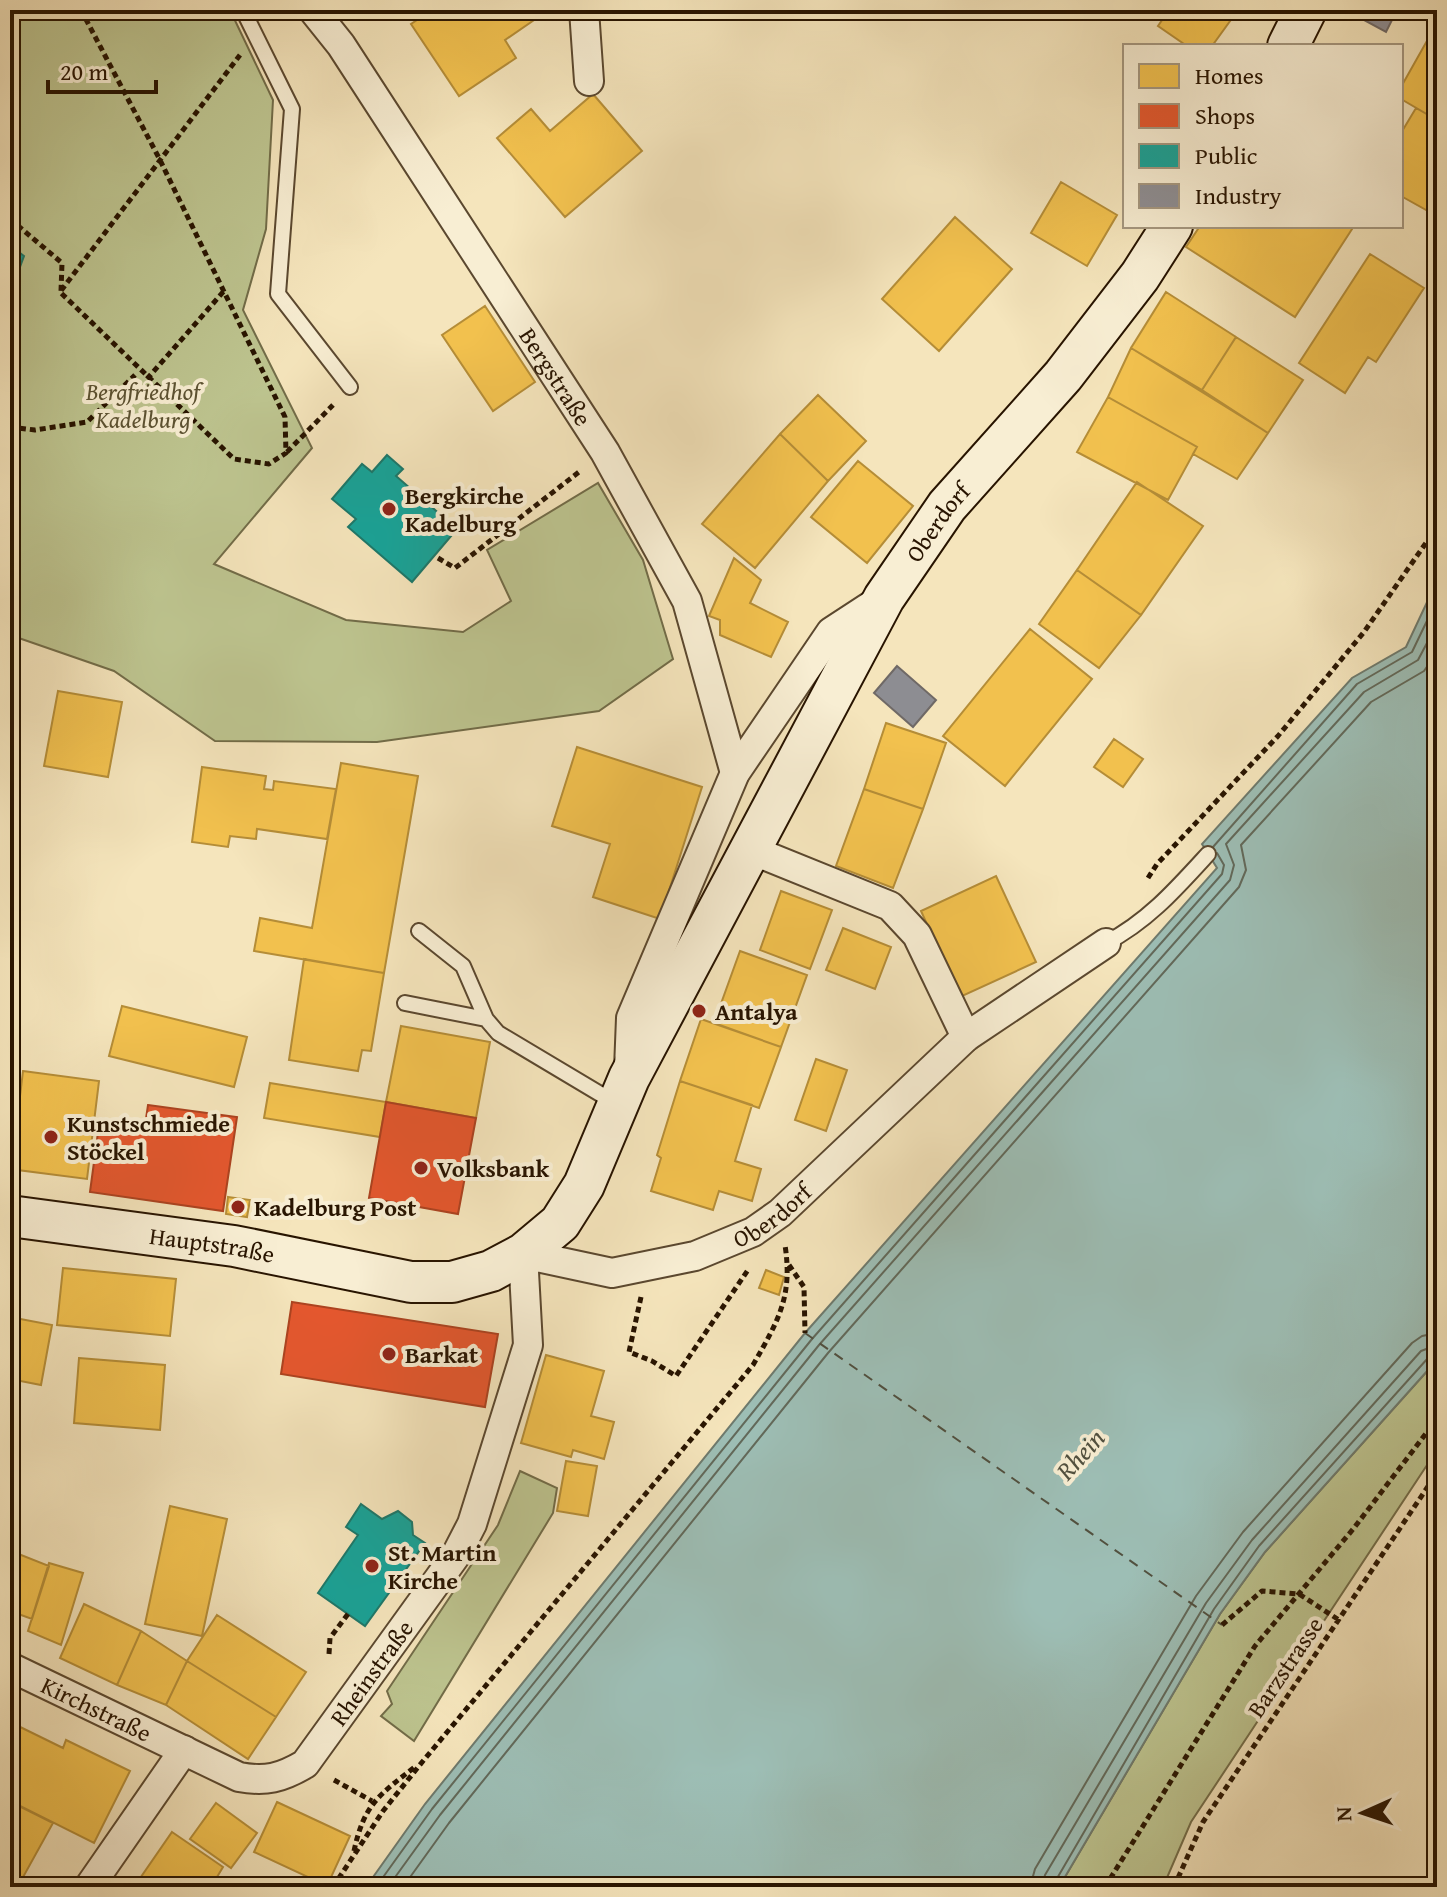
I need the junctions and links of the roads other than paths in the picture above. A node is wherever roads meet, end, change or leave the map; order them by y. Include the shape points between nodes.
1 (243, 10) edge
2 (313, 10) edge
3 (584, 10) edge
4 (1306, 10) edge
5 (1289, 44) edge
6 (589, 81) dead end
7 (1171, 228) edge
8 (350, 387) road end
9 (884, 598) junction
10 (735, 773) junction
11 (749, 849) junction
12 (1208, 854) dead end
13 (419, 931) dead end
14 (1106, 943) joint
15 (405, 1003) dead end
16 (486, 1019) junction
17 (966, 1037) junction
18 (623, 1091) junction
19 (10, 1216) edge
20 (523, 1254) junction
21 (411, 1282) joint
22 (10, 1667) edge
23 (184, 1750) junction
24 (89, 1887) edge

1 - 8 lane via 292,109 278,294
2 - 10 street, Bergstraße via 341,45 605,452 687,601
3 - 6 street
4 - 5 main road
7 - 9 main road, Oberdorf via 1063,376 947,506
9 - 10 street via 831,632
9 - 11 main road, Oberdorf
10 - 18 street via 631,1018
11 - 17 street via 890,906 917,935
11 - 18 main road, Oberdorf
12 - 14 lane via 1159,908
13 - 16 lane via 463,966
14 - 17 street, Oberdorf
15 - 16 lane
16 - 18 lane via 527,1053
17 - 20 street, Oberdorf via 780,1213 753,1232 695,1256 612,1273
18 - 20 main road, Oberdorf via 584,1185 560,1223
19 - 21 main road, Hauptstraße via 234,1246
20 - 21 main road, Oberdorf via 470,1278
20 - 23 street, Rheinstraße via 528,1345 472,1524 456,1555 305,1764 261,1781 239,1777
22 - 23 street, Kirchstraße
23 - 24 street

